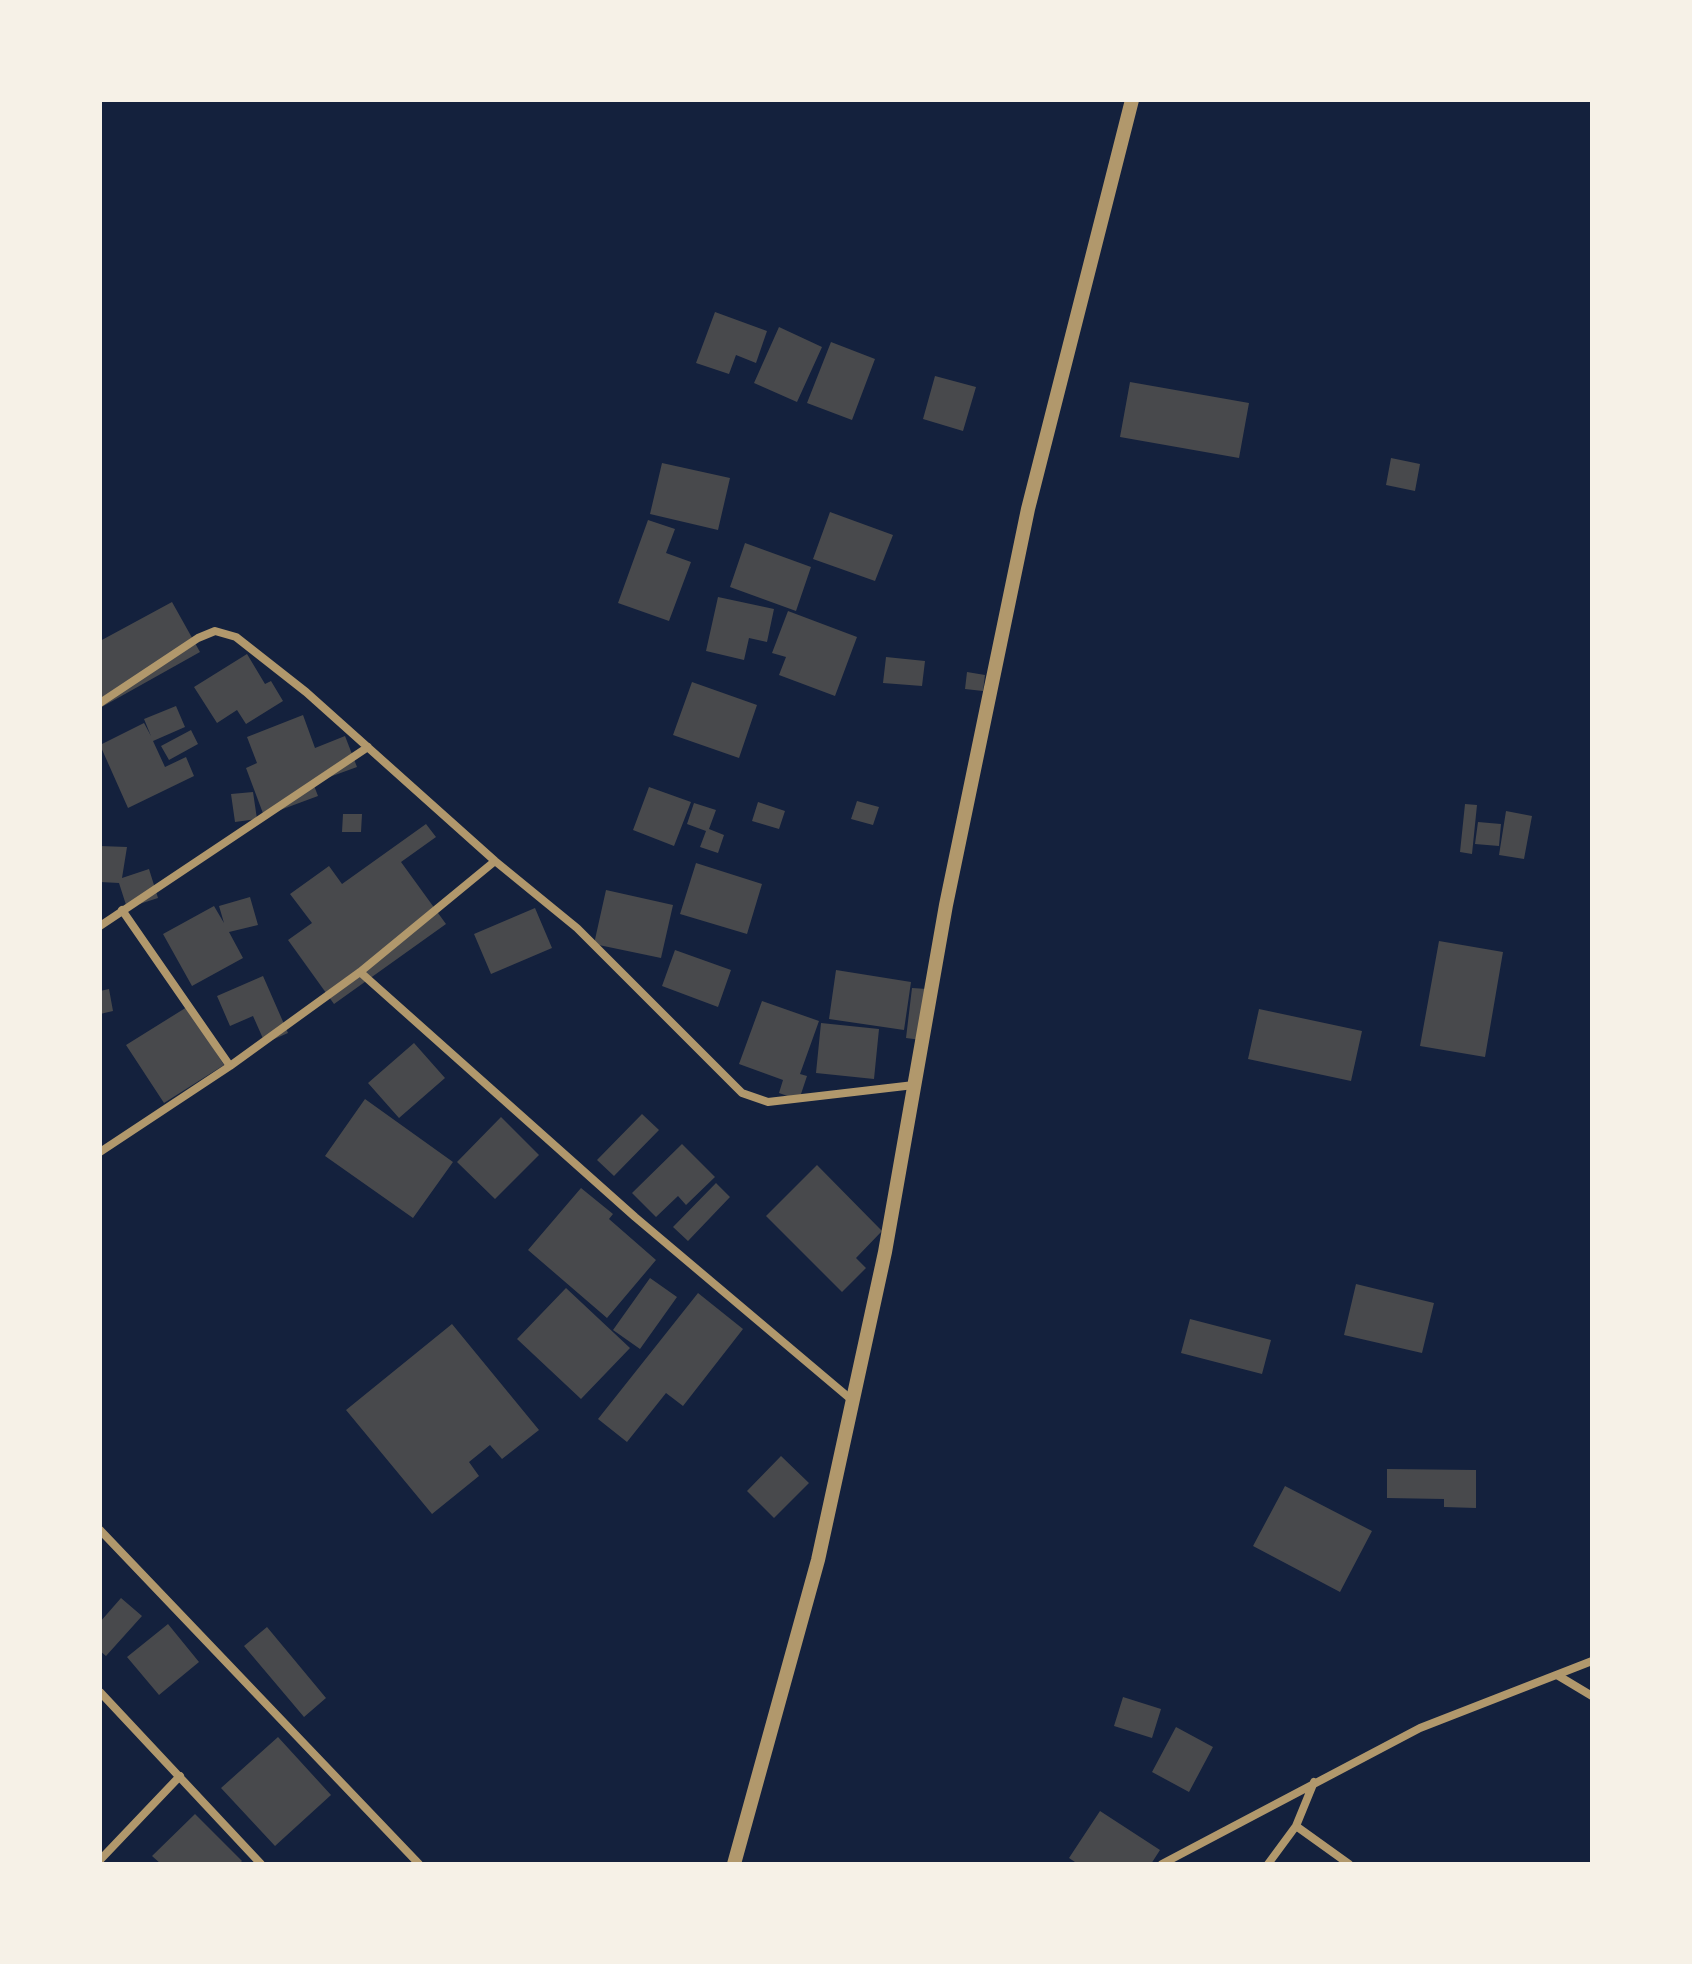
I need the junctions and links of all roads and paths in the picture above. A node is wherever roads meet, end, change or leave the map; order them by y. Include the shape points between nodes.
1 (1132, 100) edge
2 (100, 703) edge
3 (368, 747) junction
4 (495, 861) junction
5 (122, 910) junction
6 (100, 926) edge
7 (360, 972) junction
8 (230, 1066) junction
9 (914, 1085) junction
10 (100, 1152) edge
11 (853, 1401) junction
12 (100, 1530) edge
13 (1592, 1661) edge
14 (1557, 1675) junction
15 (100, 1692) edge
16 (1592, 1696) edge
17 (180, 1776) junction
18 (1314, 1782) junction
19 (1296, 1826) junction
20 (100, 1860) edge
21 (261, 1864) edge
22 (419, 1864) edge
23 (734, 1864) edge
24 (1162, 1864) edge
25 (1268, 1864) edge
26 (1349, 1864) edge

1 - 9 street via 1028,509
2 - 3 street via 198,638 223,631 306,692
3 - 4 street
3 - 5 street
4 - 7 street
4 - 9 street via 577,928 742,1093 768,1102
5 - 6 street
5 - 8 street
7 - 8 street
7 - 11 street via 635,1217
8 - 10 street
9 - 11 street
11 - 23 street via 818,1560
12 - 22 street
13 - 14 street
14 - 16 street
14 - 18 street via 1420,1728
15 - 17 street
17 - 20 street
17 - 21 street
18 - 19 street
18 - 24 street
19 - 25 street
19 - 26 street

